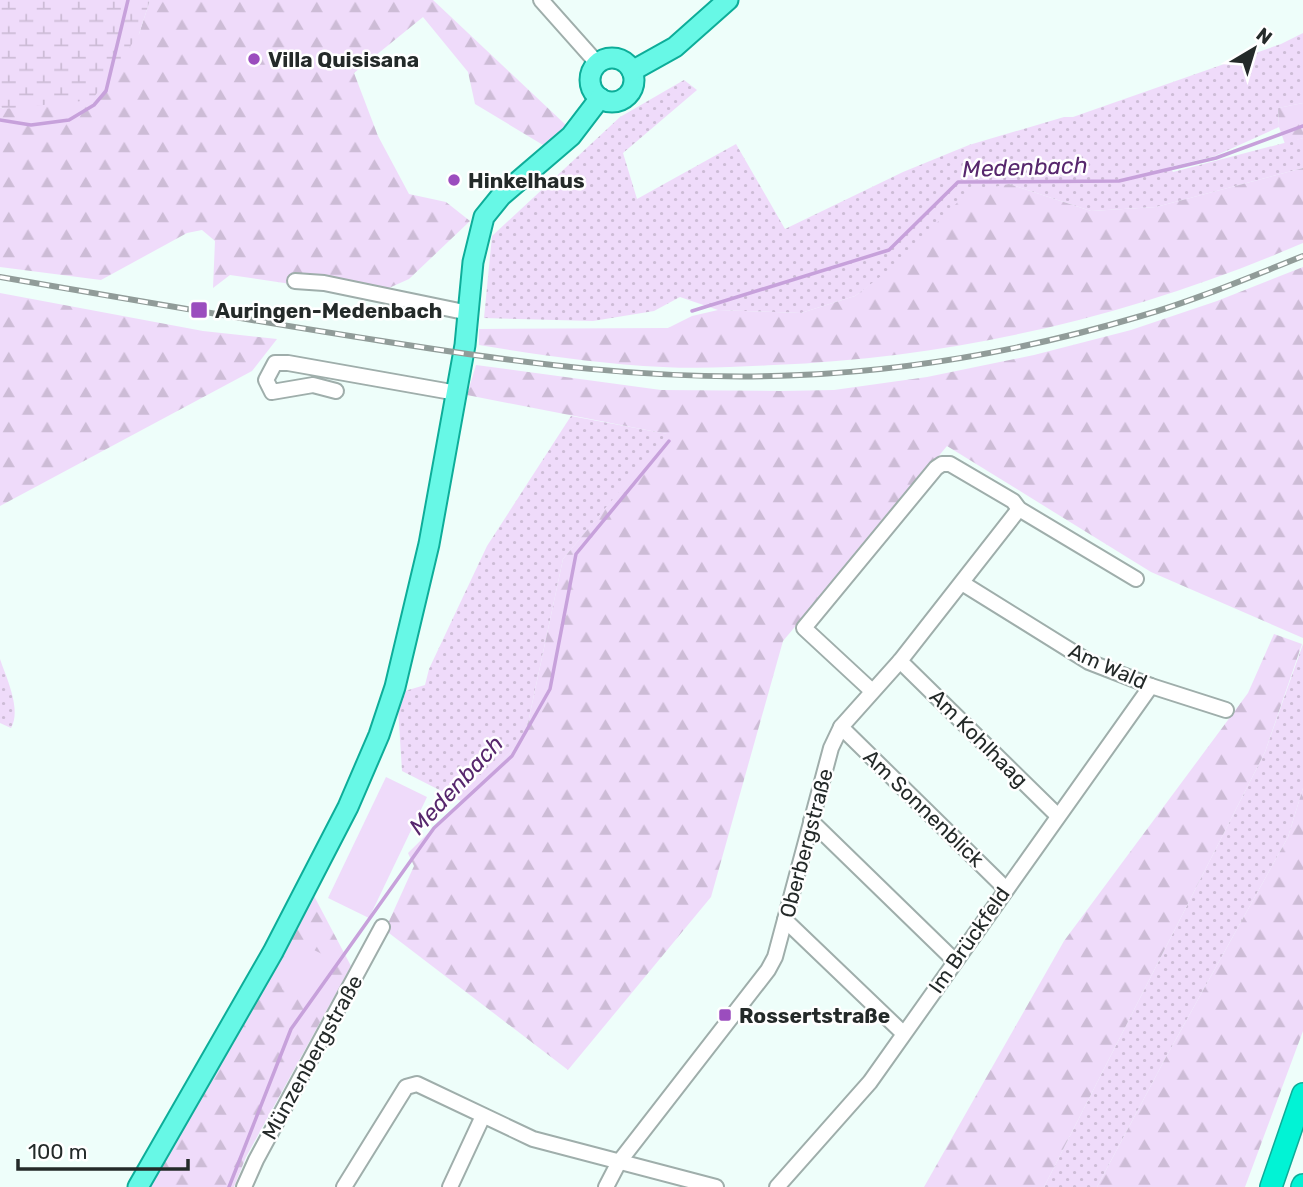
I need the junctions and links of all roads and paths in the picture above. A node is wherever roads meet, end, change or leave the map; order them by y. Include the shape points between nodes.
1 (541, 0) edge
2 (728, 0) edge
3 (597, 63) junction
4 (632, 71) junction
5 (600, 98) junction
6 (295, 281) dead end
7 (469, 313) junction
8 (336, 391) dead end
9 (457, 393) junction
10 (1019, 509) junction
11 (1136, 579) dead end
12 (962, 583) junction
13 (900, 660) junction
14 (1151, 686) junction
15 (873, 691) junction
16 (1226, 710) dead end
17 (841, 727) junction
18 (1058, 816) junction
19 (811, 821) junction
20 (1006, 889) junction
21 (785, 919) junction
22 (382, 927) dead end
23 (955, 961) junction
24 (903, 1033) junction
25 (1303, 1094) edge
26 (483, 1116) junction
27 (619, 1162) junction
28 (138, 1187) edge
29 (244, 1187) edge
30 (344, 1187) edge
31 (450, 1187) edge
32 (606, 1187) edge
33 (716, 1187) edge
34 (777, 1187) edge
35 (1271, 1187) edge

1 - 3 street
2 - 4 main road via 675,47
3 - 4 main road via 617,58
3 - 5 main road via 590,81
4 - 5 main road via 633,87 626,96 616,101
5 - 7 main road via 570,136 484,217 473,262
6 - 7 street
7 - 9 main road
8 - 9 street via 313,386 275,396 266,380 275,363 288,363
9 - 28 main road via 429,544 379,735 273,952
10 - 11 street
10 - 12 street, Oberbergstraße
10 - 15 street via 950,464 942,464 825,601 804,628
12 - 13 street, Oberbergstraße
12 - 14 street, Am Wald via 1089,662
13 - 15 street, Oberbergstraße
13 - 18 street, Am Kohlhaag
14 - 16 street, Am Wald
14 - 18 street, Im Brückfeld
15 - 17 street, Oberbergstraße
17 - 19 street, Oberbergstraße
17 - 20 street, Am Sonnenblick
18 - 20 street, Im Brückfeld
19 - 21 street, Oberbergstraße
19 - 23 street
20 - 23 street, Im Brückfeld
21 - 24 street
21 - 27 street, Oberbergstraße via 768,970
22 - 29 street, Münzenbergstraße
23 - 24 street, Im Brückfeld
24 - 34 street, Im Brückfeld via 870,1082
25 - 35 highway
26 - 27 street via 533,1139
26 - 30 street via 417,1084 406,1087
26 - 31 street
27 - 32 street, Oberbergstraße
27 - 33 street

